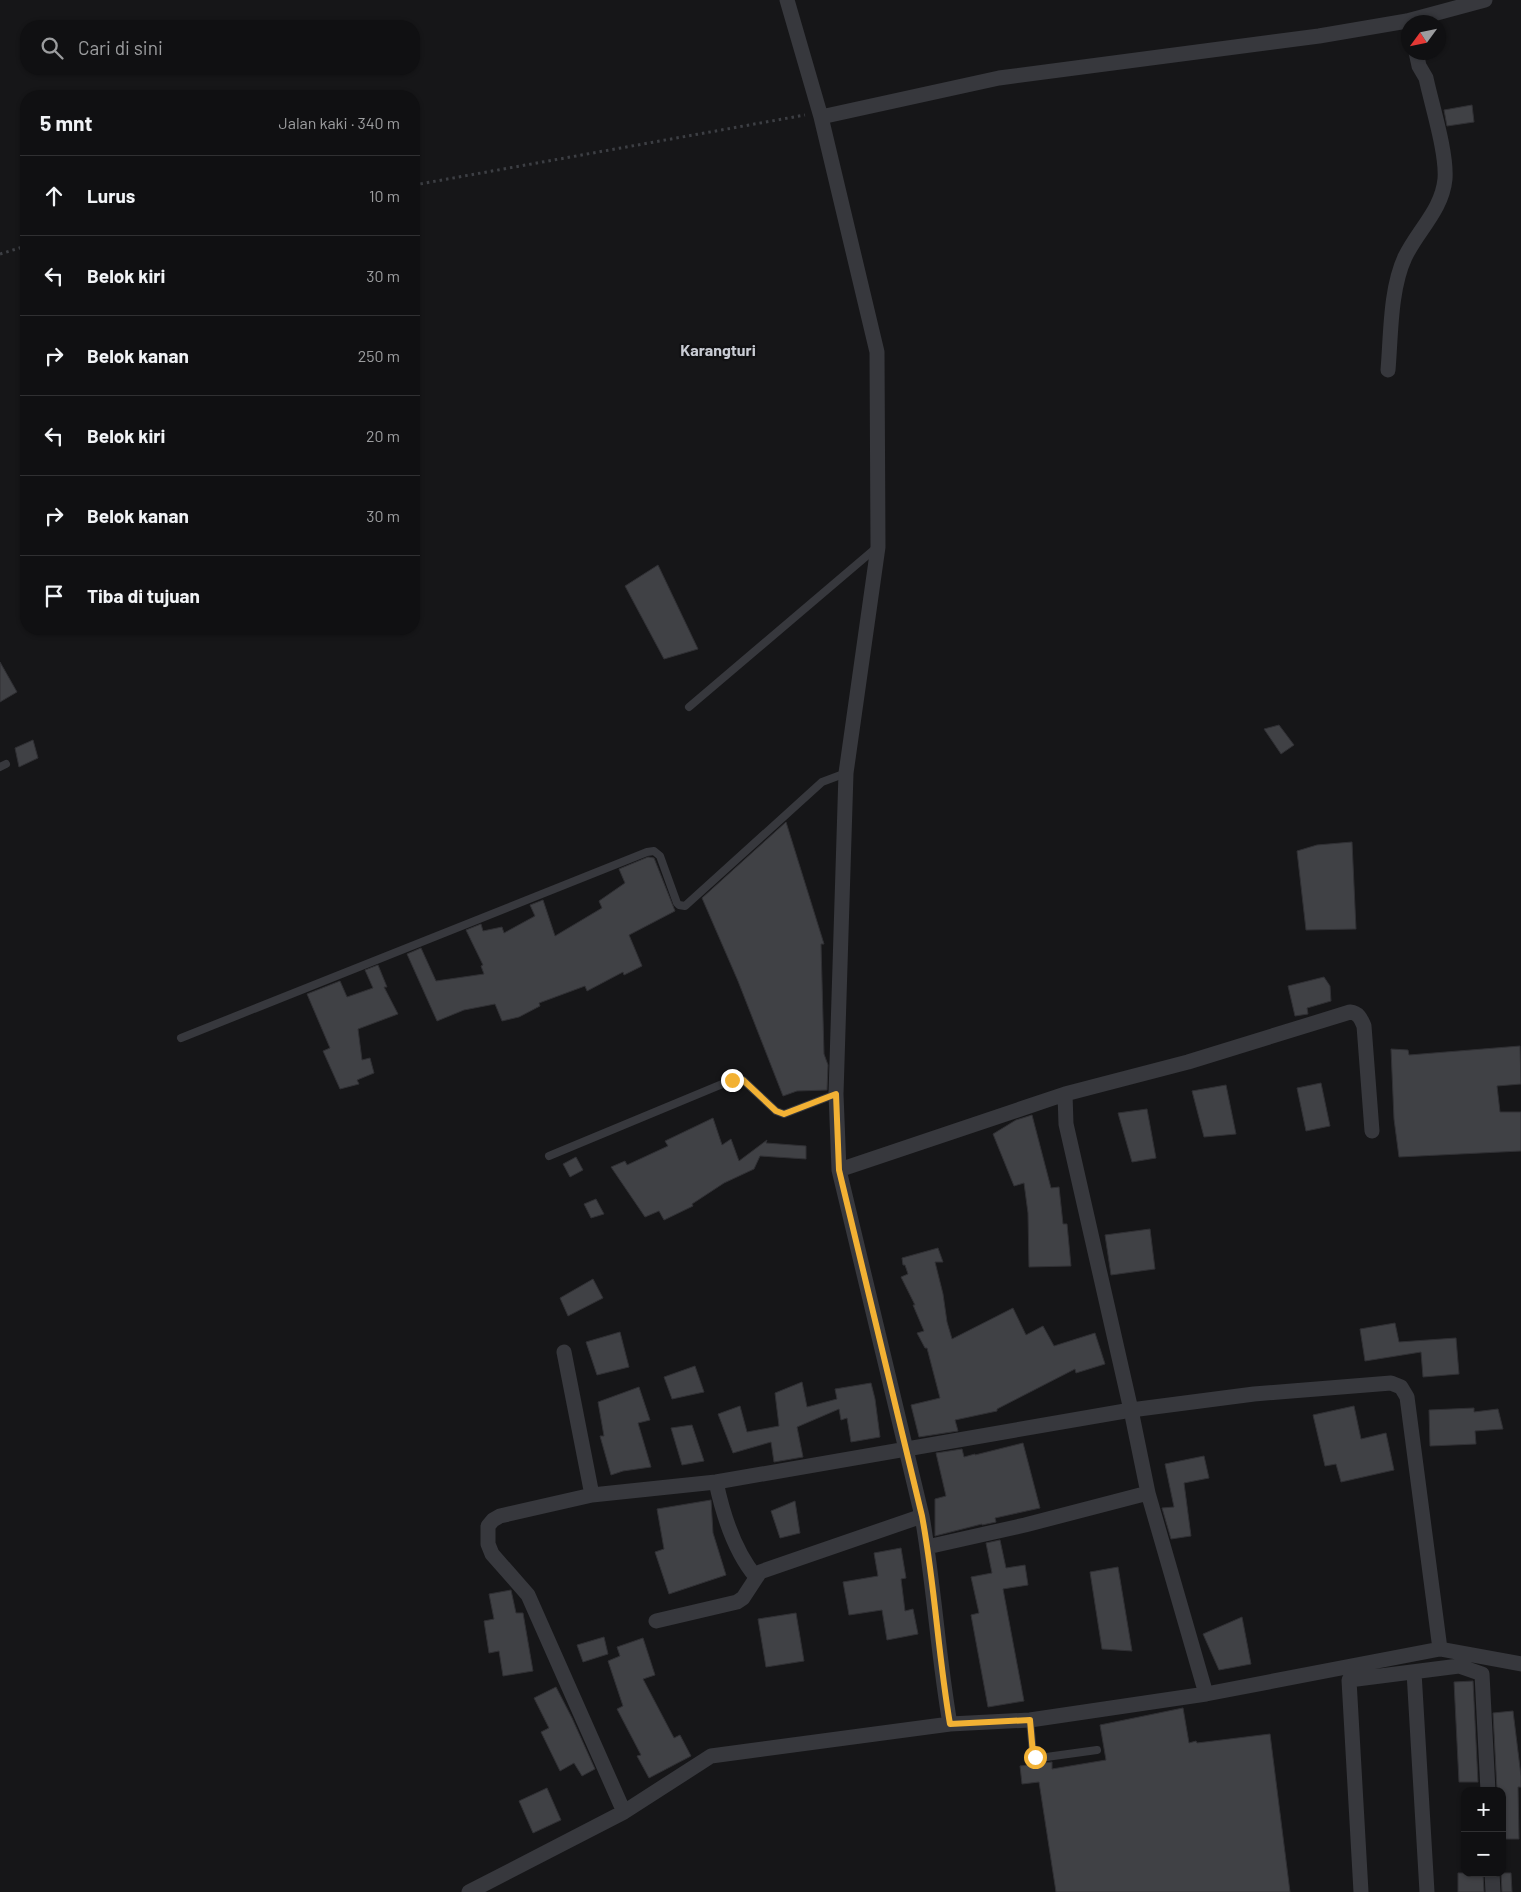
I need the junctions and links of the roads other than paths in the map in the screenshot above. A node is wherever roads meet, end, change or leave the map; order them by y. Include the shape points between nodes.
1 (787, 0) edge
2 (1485, 0) edge
3 (1432, 7) edge
4 (1419, 15) edge
5 (1401, 23) edge
6 (1418, 60) edge
7 (821, 115) junction
8 (1388, 370) dead end
9 (878, 547) junction
10 (689, 707) dead end
11 (846, 773) junction
12 (181, 1038) dead end
13 (836, 1094) junction
14 (1065, 1094) junction
15 (1372, 1131) dead end
16 (549, 1156) dead end
17 (839, 1170) junction
18 (564, 1352) dead end
19 (1131, 1410) junction
20 (906, 1449) junction
21 (716, 1482) junction
22 (1148, 1493) junction
23 (592, 1495) junction
24 (922, 1516) junction
25 (928, 1547) junction
26 (756, 1577) junction
27 (656, 1621) dead end
28 (1440, 1649) junction
29 (1459, 1659) junction
30 (1521, 1664) edge
31 (1414, 1672) junction
32 (1206, 1694) junction
33 (1030, 1720) junction
34 (950, 1724) junction
35 (1097, 1750) dead end
36 (1488, 1787) edge
37 (624, 1812) junction
38 (1492, 1877) edge
39 (469, 1892) edge
40 (1361, 1892) edge
41 (1427, 1892) edge
42 (1493, 1892) edge

1 - 7 street
2 - 3 street
3 - 4 street
5 - 7 street via 999,78
6 - 8 street via 1426,78 1445,165 1445,180 1438,204 1410,248 1401,269
7 - 9 street via 877,352
9 - 10 lane
9 - 11 street
11 - 12 lane via 822,782 685,906 677,902 660,856 654,851 646,852
11 - 13 street
13 - 16 lane via 784,1114 776,1111 743,1080 732,1080
13 - 17 street
14 - 15 street via 1188,1062 1350,1012 1358,1015 1364,1026
14 - 17 street
14 - 19 street via 1066,1124
17 - 20 street
18 - 23 street
19 - 20 street
19 - 22 street
19 - 28 street via 1263,1393 1391,1383 1402,1387 1407,1397
20 - 21 street
20 - 24 street
21 - 23 street
21 - 26 street via 739,1554
22 - 25 street
22 - 32 street
23 - 37 street via 500,1516 488,1526 487,1535 492,1554 528,1595
24 - 25 street
24 - 26 street via 760,1572
25 - 34 street
26 - 27 street via 740,1601
28 - 29 street
28 - 32 street
29 - 30 street
29 - 31 street
29 - 36 street via 1482,1674
31 - 40 street via 1349,1680
31 - 41 street
32 - 33 street
33 - 34 street
33 - 35 lane via 1035,1757
34 - 37 street via 711,1756
37 - 39 street
38 - 42 street

